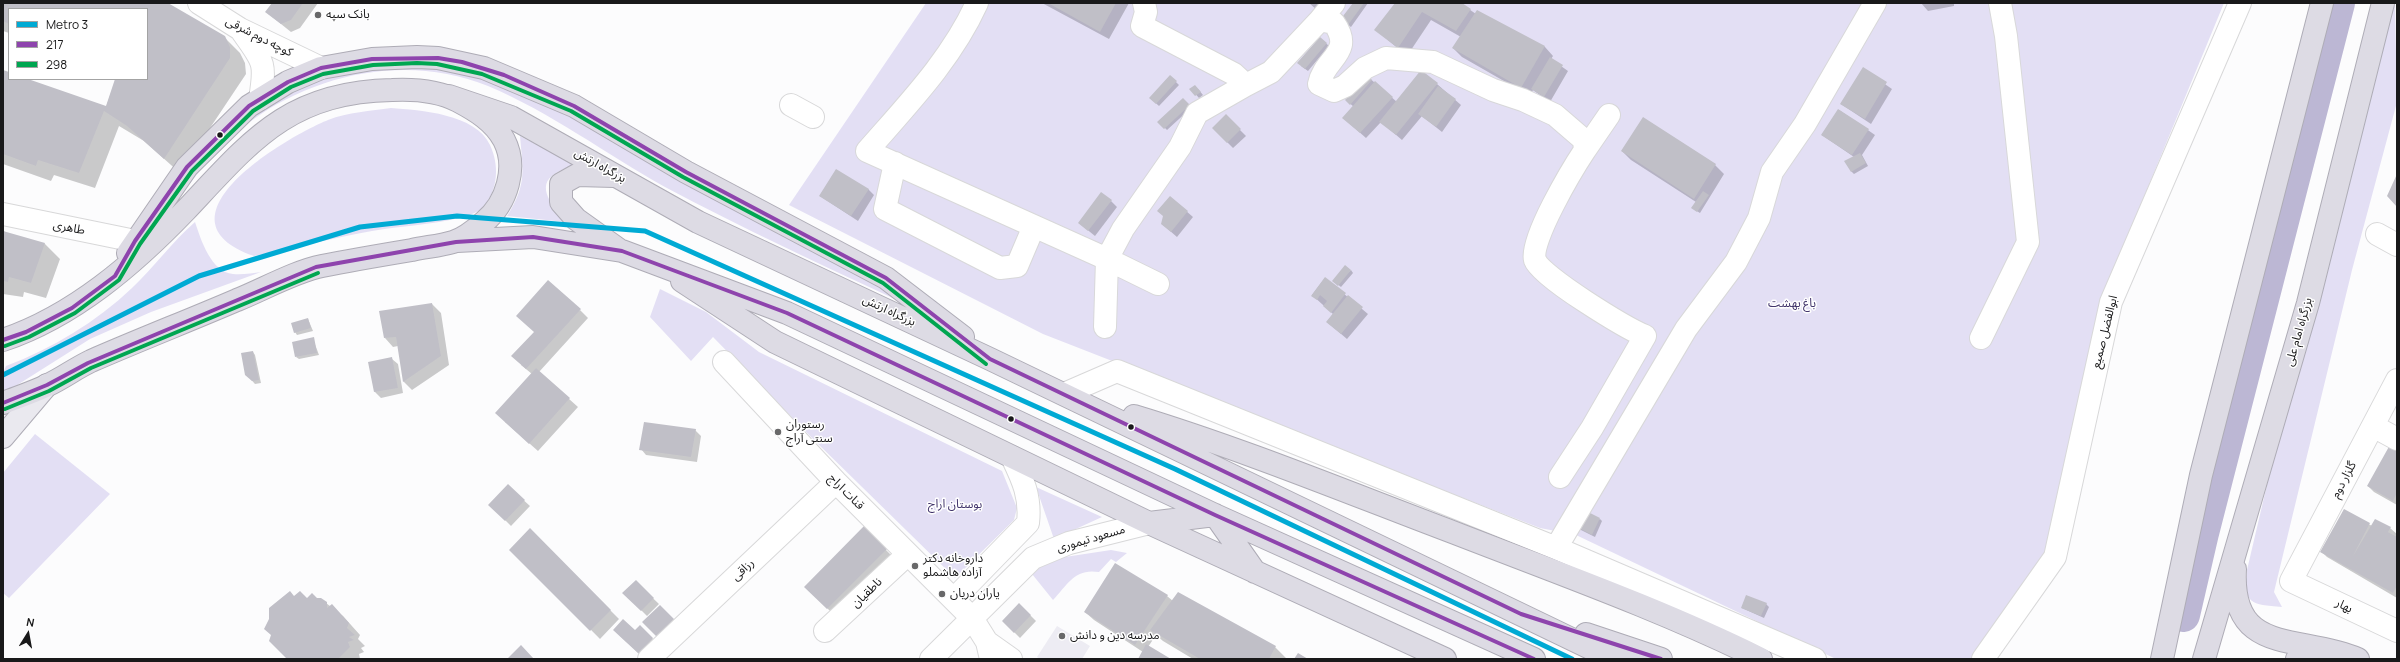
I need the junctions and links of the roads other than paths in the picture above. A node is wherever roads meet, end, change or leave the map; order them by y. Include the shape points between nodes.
1 (199, 3) edge
2 (977, 3) edge
3 (1144, 3) edge
4 (1334, 3) edge
5 (1875, 3) edge
6 (2000, 3) edge
7 (2240, 3) edge
8 (2322, 3) edge
9 (2383, 3) edge
10 (1320, 20) junction
11 (240, 29) junction
12 (321, 68) junction
13 (1246, 85) junction
14 (448, 96) junction
15 (260, 99) junction
16 (791, 105) dead end
17 (1609, 115) dead end
18 (813, 117) dead end
19 (1585, 150) junction
20 (895, 164) junction
21 (619, 177) junction
22 (3, 214) edge
23 (1034, 226) junction
24 (2376, 234) dead end
25 (135, 241) junction
26 (456, 242) junction
27 (2397, 245) edge
28 (622, 251) junction
29 (1107, 259) junction
30 (655, 262) junction
31 (114, 276) junction
32 (1158, 284) dead end
33 (1105, 326) dead end
34 (1981, 338) dead end
35 (3, 340) edge
36 (990, 359) junction
37 (724, 362) dead end
38 (2397, 380) edge
39 (47, 385) junction
40 (1064, 394) junction
41 (3, 403) edge
42 (2373, 426) junction
43 (3, 437) edge
44 (2397, 439) edge
45 (1012, 457) junction
46 (1560, 476) dead end
47 (836, 482) junction
48 (1216, 515) junction
49 (1149, 523) junction
50 (2237, 540) junction
51 (1556, 548) junction
52 (908, 554) junction
53 (1256, 573) junction
54 (2291, 581) joint
55 (954, 599) junction
56 (1521, 614) junction
57 (972, 618) junction
58 (825, 631) dead end
59 (2397, 631) edge
60 (989, 650) edge
61 (649, 659) edge
62 (931, 659) edge
63 (1011, 659) edge
64 (1445, 659) edge
65 (1534, 659) edge
66 (1613, 659) edge
67 (1661, 659) edge
68 (1761, 659) edge
69 (1815, 659) edge
70 (1983, 659) edge
71 (2162, 659) edge
72 (2204, 659) edge
73 (2297, 659) edge
74 (2307, 659) edge
75 (2358, 659) edge

1 - 11 street, کوچه دوم شرقی
2 - 20 street via 968,22 931,78 867,151
3 - 13 street via 1146,12 1142,26 1234,74
4 - 10 street
5 - 51 street via 1805,124 1772,172 1759,218 1736,262 1686,329
6 - 34 street via 2008,51 2028,242
7 - 70 street, ابوالفضل صمیع via 2110,302 2055,557
8 - 71 highway via 2201,475
9 - 50 highway, بزرگراه امام علی via 2308,302
10 - 13 street via 1271,72
10 - 19 street via 1334,24 1342,40 1340,51 1321,75 1319,84 1334,91 1345,86 1365,68 1386,58 1433,62 1555,115 1584,140
11 - 12 street, کوچه دوم شرقی
11 - 15 street via 263,60
12 - 15 highway via 288,82
12 - 36 highway via 372,59 438,58 462,62 504,75 574,106 686,172 886,278
13 - 29 street via 1197,113 1180,147 1122,229
14 - 21 highway, بزرگراه ارتش via 511,117
14 - 26 highway via 476,111 492,124 503,139 509,156 510,174 497,208 485,222
14 - 31 highway via 405,90 361,90 315,104 285,117 254,138 184,211
15 - 25 highway via 249,106 186,167
16 - 18 street
17 - 19 street
19 - 46 street via 1568,177 1535,246 1535,260 1545,274 1560,285 1645,336 1592,428
20 - 23 street
20 - 23 street via 885,208 1000,268 1017,266
21 - 28 highway via 577,175 561,184 561,202 576,219
21 - 36 highway, بزرگراه ارتش via 698,222
22 - 25 street, طاهری
23 - 29 street
24 - 27 street
25 - 31 highway
26 - 28 highway via 532,237
26 - 39 highway via 316,267 88,363
28 - 30 highway
29 - 32 street
29 - 33 street
30 - 45 highway via 775,342
30 - 48 highway via 787,313
31 - 35 highway via 72,308 26,332
36 - 40 highway, بزرگراه ارتش
37 - 47 street, قنات اراج
38 - 42 street, گلزار دوم
39 - 41 highway
39 - 43 main road
40 - 51 street via 1117,371
40 - 56 highway, بزرگراه ارتش
40 - 68 highway via 1208,438 1622,597 1705,631
42 - 44 street
42 - 54 street, گلزار دوم
45 - 49 highway
45 - 55 street via 1027,488 1030,507 1028,524
47 - 52 street, قنات اراج
47 - 61 street, رزاقی
48 - 49 highway
48 - 53 highway
48 - 65 highway
49 - 53 highway
49 - 57 street, مسعود تیموری via 1069,543 1033,558
50 - 72 highway, بزرگراه امام علی
50 - 75 highway via 2234,582 2237,604 2247,623 2259,633
51 - 69 street
52 - 55 street, قنات اراج
52 - 58 street, ناطقیان
53 - 64 highway
54 - 59 street, بهار
55 - 57 street, قنات اراج
56 - 66 highway, بزرگراه ارتش
56 - 67 highway
57 - 60 street, قنات اراج
57 - 62 street, مسعود تیموری
60 - 63 street
73 - 74 highway

